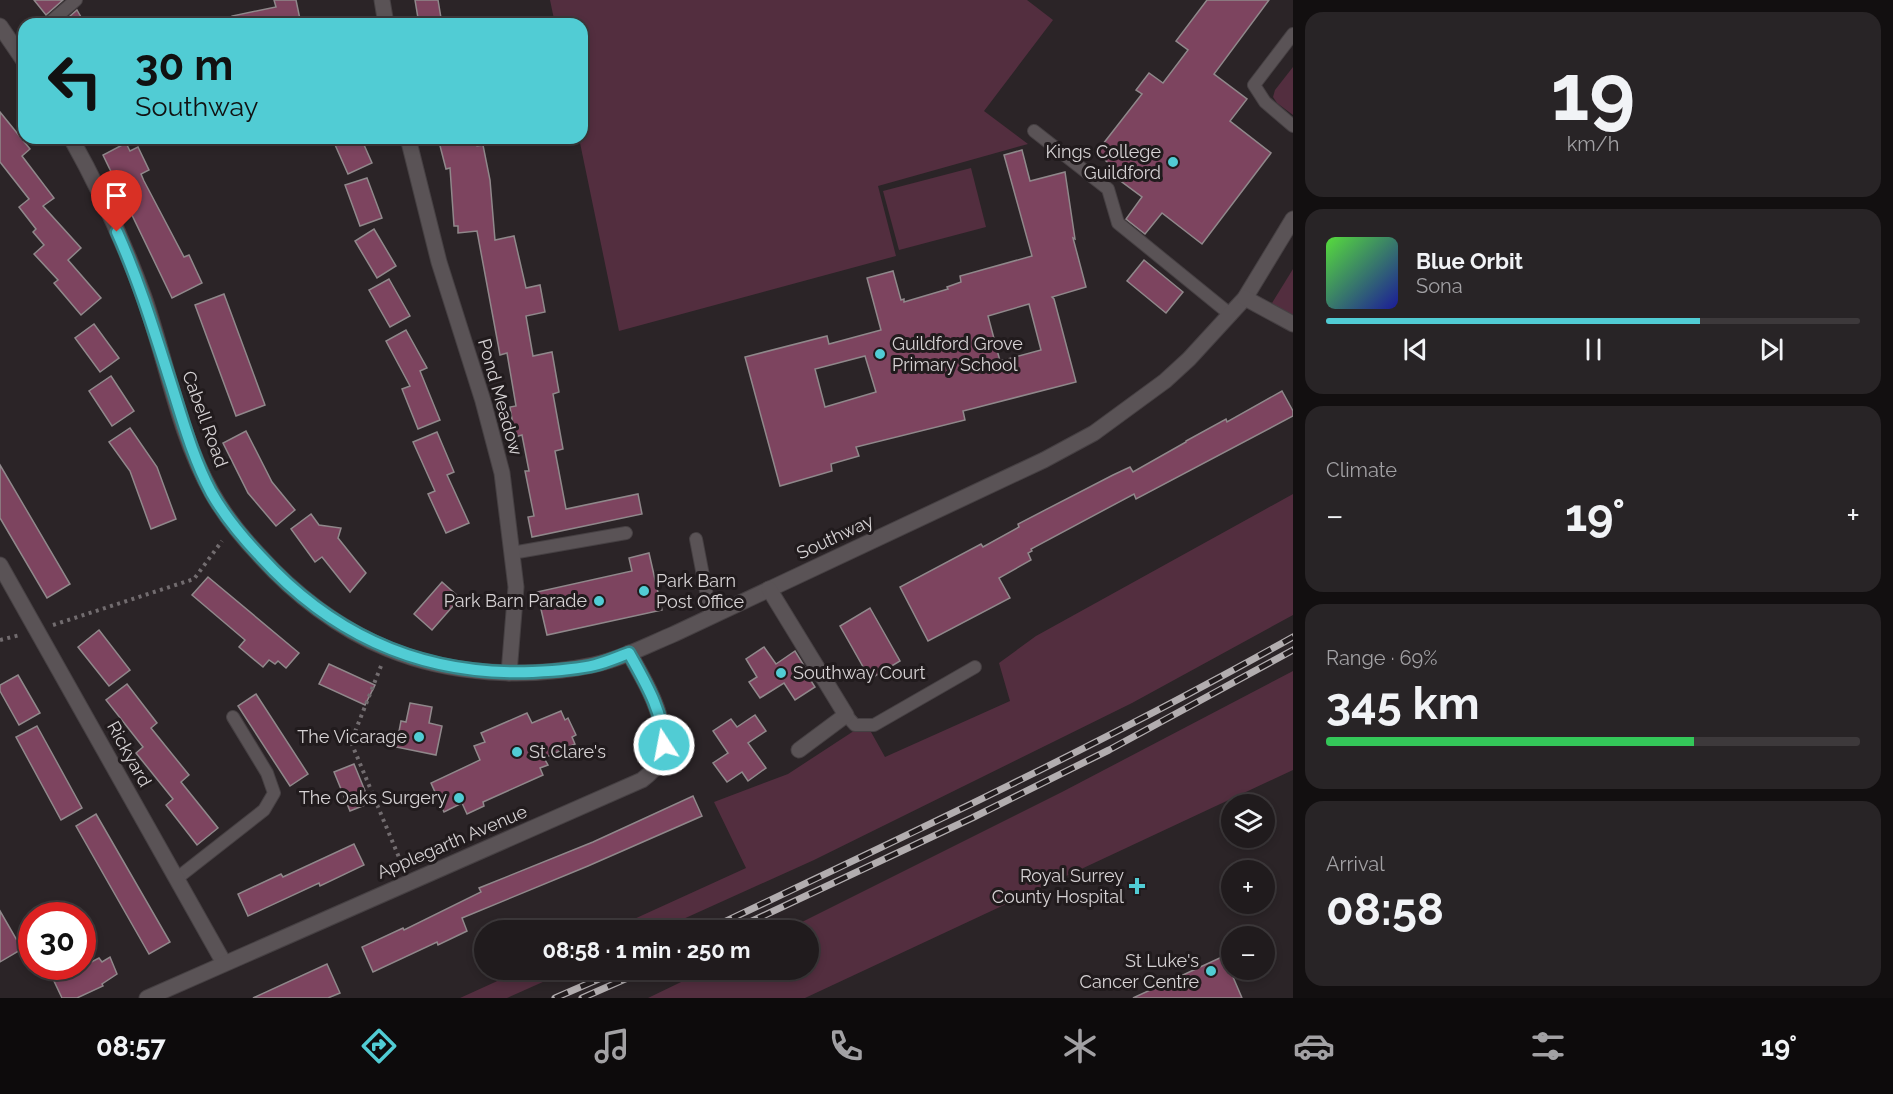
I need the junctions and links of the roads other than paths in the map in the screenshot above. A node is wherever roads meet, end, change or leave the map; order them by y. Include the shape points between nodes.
1 (76, 0) edge
2 (382, 0) edge
3 (55, 18) edge
4 (385, 18) edge
5 (0, 26) edge
6 (1293, 34) edge
7 (18, 42) edge
8 (1293, 126) edge
9 (1034, 130) dead end
10 (74, 144) edge
11 (410, 144) edge
12 (1293, 219) edge
13 (1245, 298) junction
14 (1231, 315) junction
15 (1293, 324) edge
16 (626, 533) dead end
17 (696, 539) dead end
18 (512, 554) junction
19 (0, 565) edge
20 (769, 589) junction
21 (711, 616) junction
22 (387, 649) joint
23 (629, 653) junction
24 (975, 667) dead end
25 (509, 673) junction
26 (846, 715) junction
27 (233, 717) dead end
28 (798, 750) dead end
29 (176, 879) junction
30 (224, 963) junction
31 (147, 998) edge

1 - 3 lane
2 - 4 street
5 - 7 street
6 - 8 lane via 1254,85 1265,102
9 - 14 lane via 1108,189 1118,223
10 - 22 street, Cabell Road via 144,298 191,449 211,492 233,526 280,578 335,621
11 - 18 street, Pond Meadow via 439,262 499,462
12 - 13 street, Southway
13 - 14 street, Southway
13 - 15 street
14 - 20 street, Southway via 1165,381 1094,433
16 - 18 lane
17 - 21 lane
18 - 25 street, Pond Meadow via 516,587
19 - 29 street, Rickyard
20 - 21 street, Southway
20 - 26 street
21 - 23 street, Southway
22 - 25 street, Southway via 464,669
23 - 25 street, Southway via 595,665
23 - 30 street, Applegarth Avenue via 653,697 664,736 651,774 634,785
24 - 26 lane via 874,726 855,726
26 - 28 street
27 - 29 lane via 267,773 274,793 264,810
29 - 30 street, Rickyard
30 - 31 street, Applegarth Avenue

